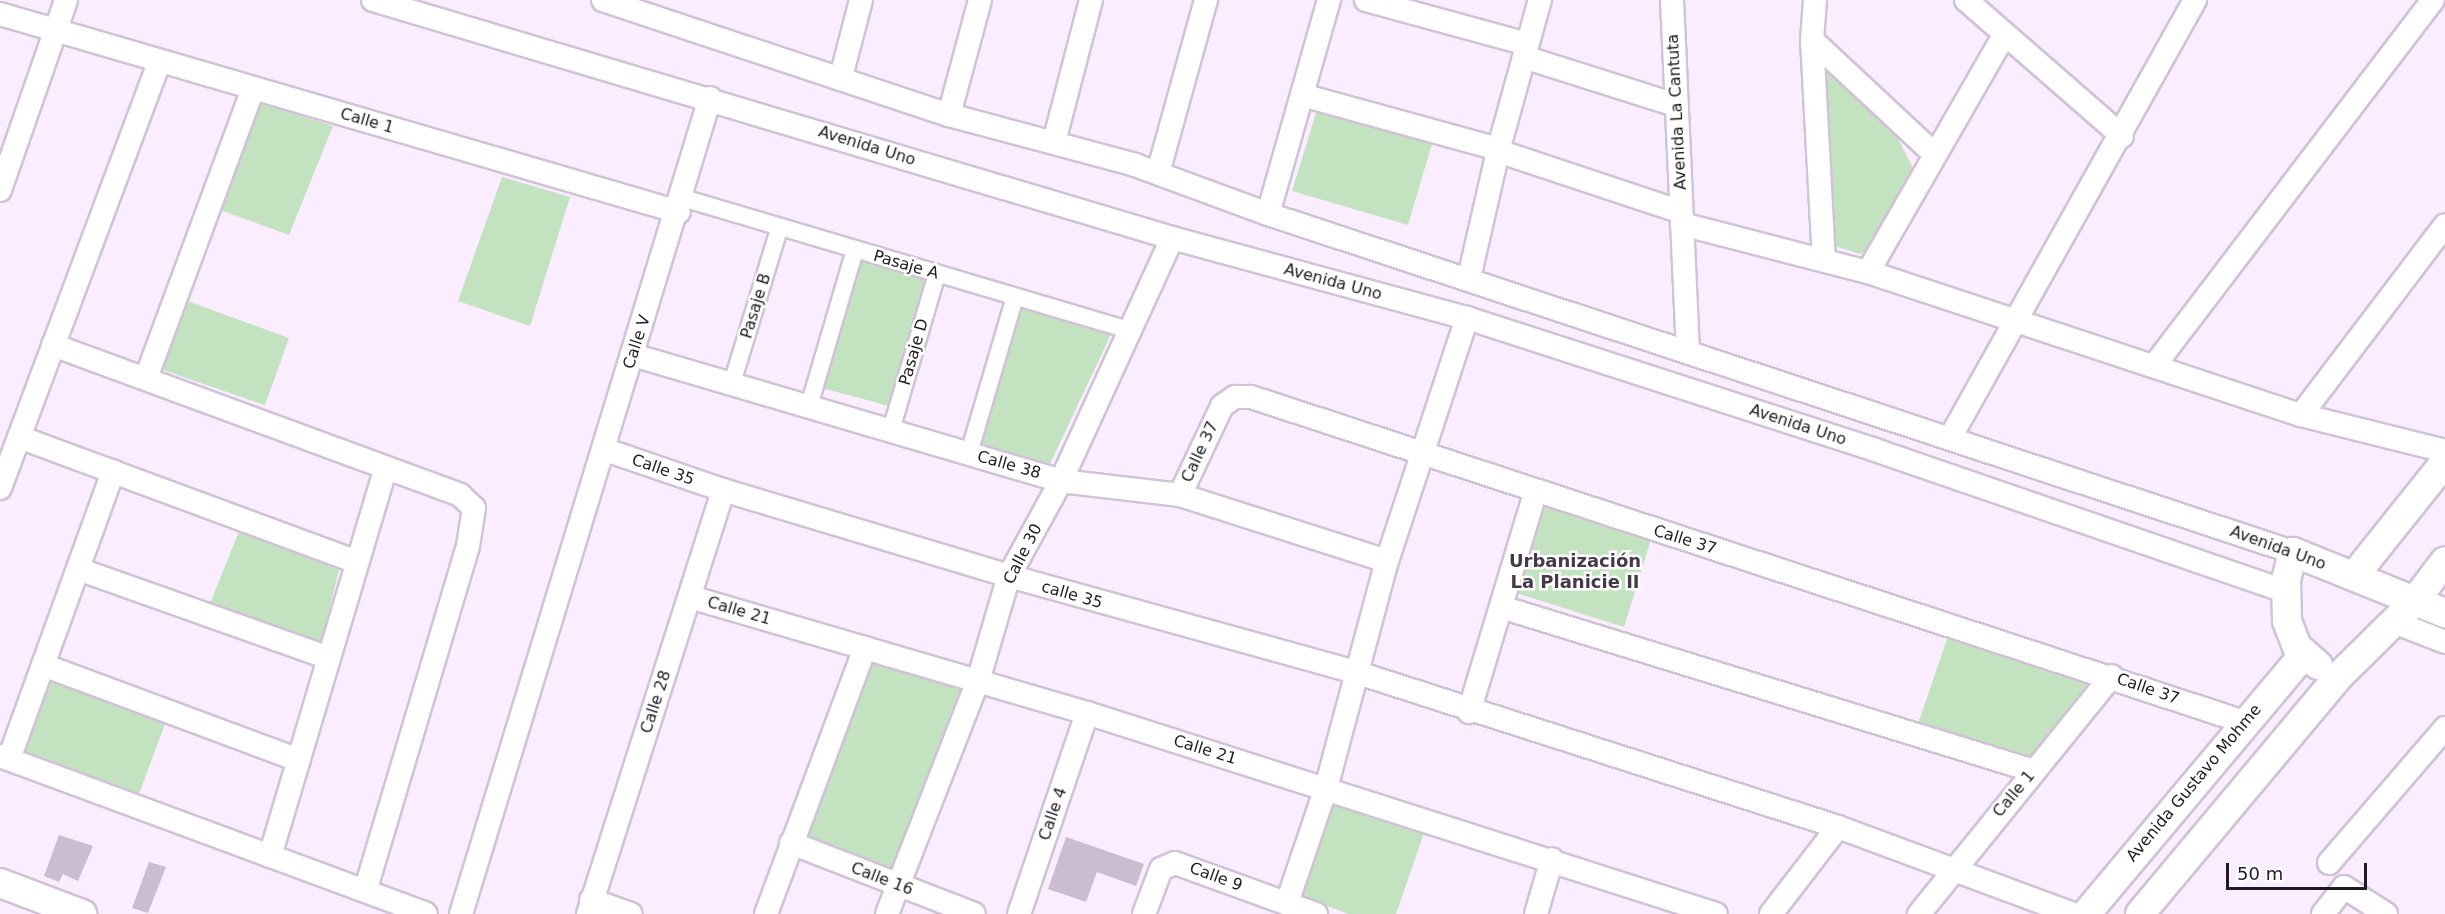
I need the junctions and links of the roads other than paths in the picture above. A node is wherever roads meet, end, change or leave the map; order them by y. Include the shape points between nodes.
1 (66, 0) edge
2 (372, 0) edge
3 (603, 0) edge
4 (861, 0) edge
5 (980, 0) edge
6 (1091, 0) edge
7 (1206, 0) edge
8 (1329, 0) edge
9 (1366, 0) edge
10 (1540, 0) edge
11 (1672, 0) edge
12 (1815, 0) edge
13 (1966, 0) edge
14 (2433, 0) edge
15 (2186, 4) edge
16 (0, 14) edge
17 (55, 32) junction
18 (2003, 37) junction
19 (1812, 40) junction
20 (1526, 50) junction
21 (159, 62) junction
22 (840, 77) junction
23 (253, 89) junction
24 (1302, 95) junction
25 (711, 98) junction
26 (1675, 105) junction
27 (949, 115) junction
28 (2122, 136) junction
29 (1054, 142) junction
30 (1492, 149) junction
31 (1934, 153) junction
32 (1158, 173) junction
33 (0, 190) edge
34 (681, 205) junction
35 (1268, 214) junction
36 (1682, 218) junction
37 (2445, 225) edge
38 (779, 229) junction
39 (1172, 238) junction
40 (855, 250) junction
41 (1824, 261) junction
42 (1868, 272) junction
43 (937, 274) junction
44 (1470, 278) junction
45 (1016, 297) junction
46 (1467, 318) junction
47 (2017, 321) junction
48 (1130, 330) junction
49 (52, 345) junction
50 (1688, 353) junction
51 (633, 355) junction
52 (2154, 366) junction
53 (146, 378) junction
54 (732, 383) junction
55 (809, 406) junction
56 (2301, 415) junction
57 (891, 430) junction
58 (18, 437) junction
59 (1950, 438) junction
60 (603, 449) junction
61 (1424, 450) junction
62 (2445, 451) edge
63 (969, 453) junction
64 (2445, 462) edge
65 (386, 468) junction
66 (113, 471) junction
67 (1061, 480) junction
68 (0, 488) edge
69 (723, 490) junction
70 (1535, 493) junction
71 (1180, 495) junction
72 (2293, 552) junction
73 (1388, 561) junction
74 (2445, 561) edge
75 (357, 562) junction
76 (78, 569) junction
77 (1009, 576) junction
78 (2354, 576) junction
79 (2285, 591) junction
80 (690, 597) junction
81 (2414, 602) junction
82 (1501, 607) junction
83 (2445, 613) edge
84 (2394, 622) junction
85 (2445, 642) edge
86 (865, 648) junction
87 (2304, 654) junction
88 (329, 658) junction
89 (43, 665) junction
90 (1355, 672) junction
91 (2112, 676) junction
92 (2338, 677) junction
93 (978, 681) junction
94 (1469, 712) junction
95 (1087, 713) junction
96 (2244, 723) junction
97 (2445, 728) edge
98 (5, 758) edge
99 (298, 760) junction
100 (2034, 771) junction
101 (1326, 788) junction
102 (1838, 827) junction
103 (791, 843) junction
104 (270, 856) junction
105 (1552, 859) junction
106 (2329, 863) dead end
107 (1954, 867) junction
108 (0, 884) edge
109 (897, 886) junction
110 (365, 891) junction
111 (1287, 903) junction
112 (589, 907) edge
113 (82, 914) edge
114 (426, 914) edge
115 (461, 914) edge
116 (631, 914) edge
117 (766, 914) edge
118 (887, 914) edge
119 (974, 914) edge
120 (1018, 914) edge
121 (1144, 914) edge
122 (1316, 914) edge
123 (1536, 914) edge
124 (1716, 914) edge
125 (1771, 914) edge
126 (1919, 914) edge
127 (2073, 914) edge
128 (2086, 914) edge
129 (2140, 914) edge
130 (2323, 914) edge
131 (2386, 914) edge

1 - 17 street
2 - 25 street, Avenida Uno
3 - 22 street, Avenida Uno
4 - 22 street
5 - 27 street
6 - 29 street
7 - 32 street
8 - 24 street
9 - 20 street
10 - 20 street
11 - 26 street, Avenida La Cantuta
12 - 19 street
13 - 18 street
14 - 52 street
15 - 28 street
16 - 17 street, Calle 1
17 - 21 street, Calle 1
17 - 33 street
18 - 28 street
18 - 31 street
19 - 31 street
19 - 41 street
20 - 26 street
20 - 30 street
21 - 23 street, Calle 1
21 - 49 street
22 - 27 street, Avenida Uno
23 - 34 street, Calle 1
23 - 53 street
24 - 30 street
24 - 35 street
25 - 34 street, Calle V
25 - 39 street, Avenida Uno
26 - 36 street, Avenida La Cantuta
27 - 29 street, Avenida Uno
28 - 47 street
29 - 32 street, Avenida Uno
30 - 36 street
30 - 44 street
31 - 42 street
32 - 35 street, Avenida Uno
34 - 38 street, Pasaje A
34 - 51 street, Calle V
35 - 44 street, Avenida Uno
36 - 41 street
36 - 50 street, Avenida La Cantuta
37 - 56 street
38 - 40 street, Pasaje A
38 - 54 street, Pasaje B
39 - 46 street, Avenida Uno
39 - 48 street, Calle 30
40 - 43 street, Pasaje A
40 - 55 street
41 - 42 street
42 - 47 street
43 - 45 street, Pasaje A
43 - 57 street, Pasaje D
44 - 50 street, Avenida Uno
45 - 48 street, Pasaje A
45 - 63 street
46 - 61 street
46 - 79 street, Avenida Uno via 1875,450
47 - 52 street
47 - 59 street
48 - 67 street, Calle 30
49 - 53 street
49 - 58 street
50 - 59 street, Avenida Uno
51 - 54 street, Calle 38
51 - 60 street, Calle V
52 - 56 street
53 - 65 street
54 - 55 street, Calle 38
55 - 57 street, Calle 38
56 - 62 street
57 - 63 street, Calle 38
58 - 66 street
58 - 68 street
59 - 72 street, Avenida Uno
60 - 69 street, Calle 35
60 - 115 street, Calle V
61 - 70 street, Calle 37
61 - 71 street, Calle 37 via 1251,397 1235,398 1222,406
61 - 73 street
63 - 67 street, Calle 38
64 - 78 street
65 - 75 street
65 - 110 street via 460,495 474,508 475,517
66 - 75 street
66 - 76 street
67 - 71 street, Calle 38
67 - 77 street, Calle 30
69 - 77 street, calle 35
69 - 80 street, Calle 28
70 - 82 street
70 - 91 street, Calle 37
71 - 73 street, Calle 38
72 - 78 street, Avenida Uno
72 - 79 street
73 - 90 street
74 - 81 street
75 - 88 street
76 - 88 street
76 - 89 street
77 - 90 street, calle 35
77 - 93 street, Calle 30
78 - 81 street, Avenida Uno
79 - 87 street via 2289,630
80 - 86 street, Calle 21
80 - 112 street, Calle 28
81 - 83 street, Avenida Uno
81 - 84 street
82 - 94 street
82 - 100 street
84 - 85 street
84 - 92 street
86 - 93 street, Calle 21
86 - 103 street
87 - 92 street
87 - 96 street, Avenida Gustavo Mohme
88 - 99 street
89 - 98 street
89 - 99 street
90 - 94 street, calle 35
90 - 101 street
91 - 96 street, Calle 37
91 - 100 street, Calle 1
92 - 129 street
93 - 95 street, Calle 21
93 - 109 street, Calle 30
94 - 102 street, calle 35
95 - 101 street, Calle 21
95 - 120 street, Calle 4
96 - 128 street, Avenida Gustavo Mohme
97 - 106 street
98 - 104 street
99 - 104 street
100 - 107 street, Calle 1
101 - 105 street, Calle 21
101 - 111 street
102 - 107 street, calle 35
102 - 125 street
103 - 109 street, Calle 16
103 - 117 street
104 - 110 street
105 - 123 street
105 - 124 street, Calle 21
107 - 126 street, Calle 1
107 - 127 street, calle 35
108 - 113 street
109 - 118 street, Calle 30
109 - 119 street, Calle 16
110 - 114 street
111 - 121 street, Calle 9 via 1175,863 1161,869
111 - 122 street, Calle 9
112 - 116 street
130 - 131 street via 2344,887

